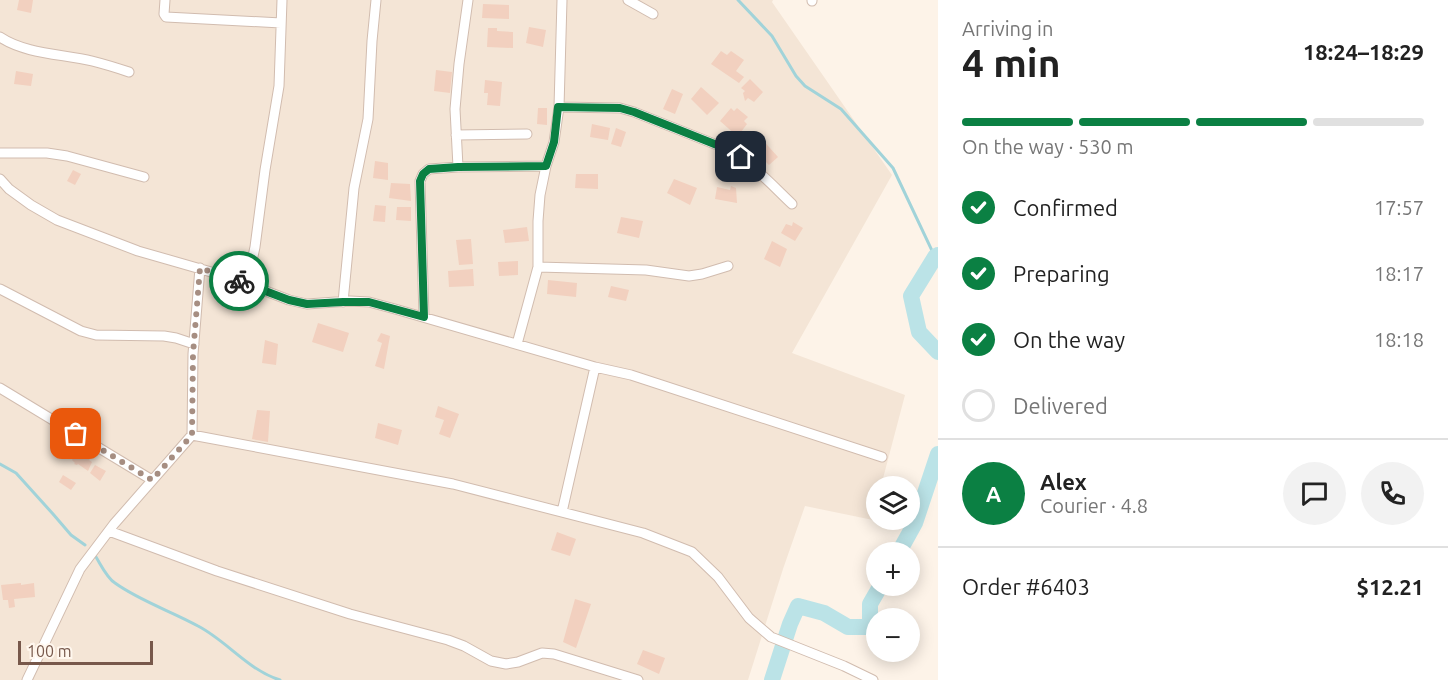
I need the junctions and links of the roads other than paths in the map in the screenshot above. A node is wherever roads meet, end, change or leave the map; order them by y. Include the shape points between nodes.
1 (165, 0) edge
2 (282, 0) edge
3 (376, 0) edge
4 (468, 0) edge
5 (562, 0) edge
6 (628, 0) edge
7 (653, 14) dead end
8 (281, 23) junction
9 (0, 37) edge
10 (129, 72) dead end
11 (558, 107) junction
12 (527, 134) dead end
13 (456, 135) junction
14 (0, 153) edge
15 (546, 166) junction
16 (458, 167) junction
17 (144, 177) dead end
18 (0, 179) edge
19 (792, 204) dead end
20 (728, 266) dead end
21 (538, 267) junction
22 (200, 268) junction
23 (248, 284) junction
24 (0, 289) edge
25 (343, 302) junction
26 (424, 317) junction
27 (194, 344) junction
28 (517, 344) junction
29 (595, 367) junction
30 (0, 388) edge
31 (192, 435) junction
32 (882, 457) dead end
33 (152, 480) junction
34 (562, 512) junction
35 (109, 531) junction
36 (27, 680) edge
37 (638, 680) edge
38 (873, 680) edge

1 - 8 street via 166,17
2 - 8 street
3 - 25 street via 368,119 354,188
4 - 13 street via 455,109
5 - 11 street
6 - 7 street
8 - 23 street via 279,86
9 - 10 street via 23,48
11 - 15 street via 554,142
11 - 19 street via 620,108 727,149
12 - 13 street
13 - 16 street
14 - 17 street via 67,156
15 - 16 street
15 - 21 street via 537,221
16 - 26 street via 429,169 420,181
18 - 22 street via 31,205 57,220 138,251
20 - 21 street via 689,276 646,270
21 - 28 street
22 - 23 street
22 - 27 street
23 - 25 street via 307,304
24 - 27 street via 81,331 96,335 164,336
25 - 26 street via 369,302
26 - 28 street
27 - 31 street
28 - 29 street
29 - 32 street via 631,375
29 - 34 street
30 - 33 street
31 - 33 street
31 - 34 street via 453,484
33 - 35 street
34 - 38 street via 643,533 692,552 718,577 749,618 771,637
35 - 36 street via 80,569
35 - 37 street via 350,614 448,640 492,661 506,664 542,653 555,654

